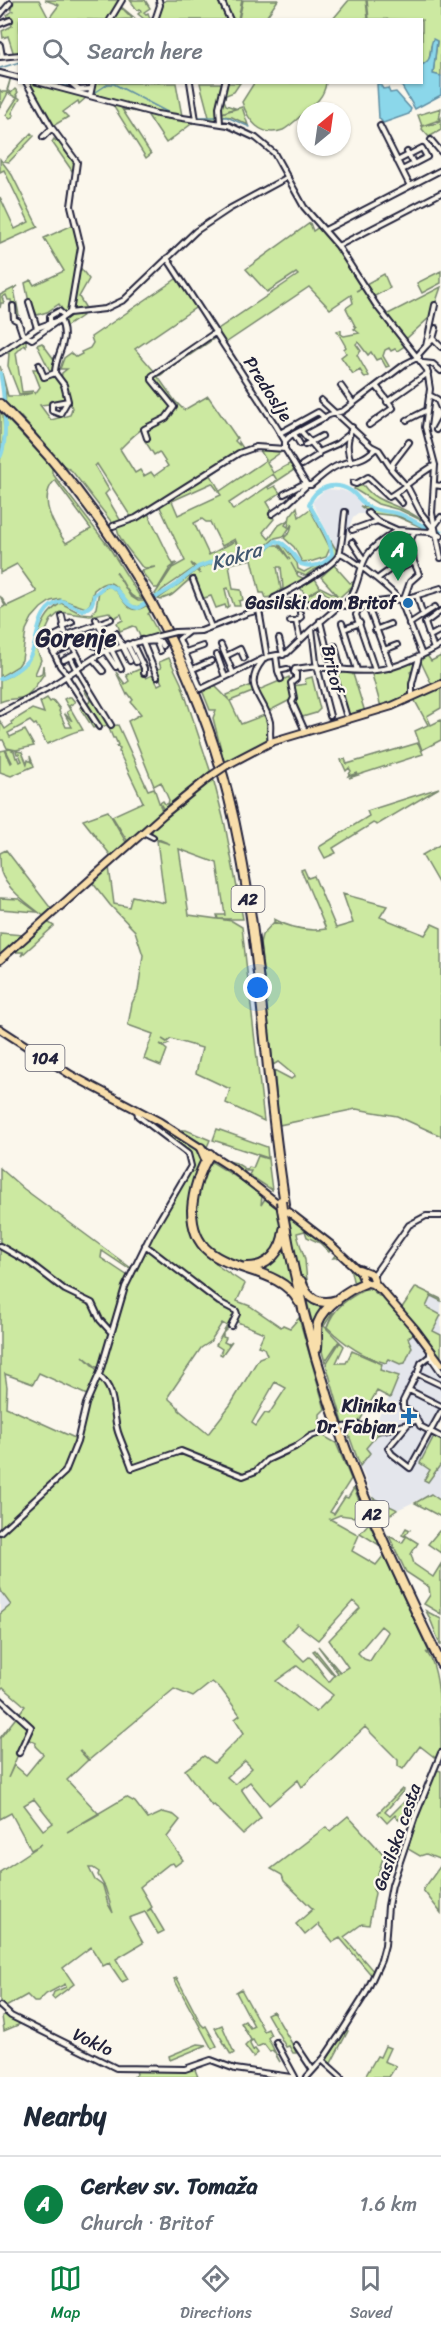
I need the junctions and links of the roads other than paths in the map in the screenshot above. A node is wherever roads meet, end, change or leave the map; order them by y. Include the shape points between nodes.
1 (122, 0) edge
2 (159, 0) edge
3 (221, 0) edge
4 (10, 3) dead end
5 (0, 15) edge
6 (111, 18) edge
7 (156, 18) edge
8 (230, 18) edge
9 (9, 20) dead end
10 (0, 24) edge
11 (0, 45) edge
12 (18, 55) edge
13 (1, 56) edge
14 (0, 73) edge
15 (18, 78) edge
16 (27, 84) edge
17 (47, 84) edge
18 (71, 84) edge
19 (92, 84) edge
20 (190, 84) edge
21 (225, 84) edge
22 (90, 93) junction
23 (195, 118) junction
24 (220, 123) junction
25 (380, 126) dead end
26 (52, 128) junction
27 (43, 137) dead end
28 (432, 140) dead end
29 (441, 152) edge
30 (408, 153) junction
31 (434, 153) dead end
32 (428, 157) junction
33 (398, 160) junction
34 (414, 164) junction
35 (402, 170) junction
36 (441, 170) edge
37 (288, 177) junction
38 (410, 186) junction
39 (441, 193) edge
40 (325, 230) junction
41 (338, 246) junction
42 (167, 258) junction
43 (28, 302) dead end
44 (435, 305) dead end
45 (14, 306) dead end
46 (67, 314) junction
47 (58, 320) junction
48 (50, 322) junction
49 (37, 328) junction
50 (436, 328) dead end
51 (216, 332) junction
52 (29, 335) junction
53 (433, 339) junction
54 (426, 346) junction
55 (441, 347) edge
56 (0, 353) edge
57 (418, 356) junction
58 (441, 362) edge
59 (423, 363) junction
60 (39, 364) dead end
61 (433, 364) junction
62 (441, 370) edge
63 (55, 373) junction
64 (428, 373) junction
65 (341, 387) dead end
66 (377, 387) junction
67 (429, 394) junction
68 (321, 399) dead end
69 (67, 402) dead end
70 (387, 402) junction
71 (353, 403) junction
72 (0, 404) edge
73 (441, 408) edge
74 (0, 409) edge
75 (426, 411) junction
76 (340, 413) junction
77 (325, 418) junction
78 (407, 420) dead end
79 (441, 421) edge
80 (19, 425) junction
81 (369, 425) dead end
82 (352, 427) junction
83 (435, 430) dead end
84 (301, 431) junction
85 (280, 433) junction
86 (294, 434) junction
87 (322, 436) dead end
88 (348, 436) junction
89 (147, 438) dead end
90 (285, 441) junction
91 (409, 442) dead end
92 (305, 444) junction
93 (279, 448) junction
94 (375, 449) junction
95 (285, 450) junction
96 (319, 452) junction
97 (351, 462) junction
98 (302, 465) dead end
99 (435, 465) junction
100 (391, 469) junction
101 (353, 483) dead end
102 (306, 484) junction
103 (434, 485) junction
104 (406, 486) junction
105 (441, 486) edge
106 (284, 494) dead end
107 (394, 494) junction
108 (402, 503) dead end
109 (345, 512) dead end
110 (368, 513) dead end
111 (272, 514) dead end
112 (441, 517) edge
113 (377, 521) junction
114 (113, 526) dead end
115 (396, 530) junction
116 (352, 531) dead end
117 (434, 531) edge
118 (412, 532) junction
119 (352, 542) dead end
120 (340, 553) junction
121 (441, 554) edge
122 (441, 558) edge
123 (364, 561) junction
124 (414, 562) junction
125 (362, 569) junction
126 (377, 579) junction
127 (193, 580) dead end
128 (441, 588) edge
129 (417, 596) junction
130 (401, 599) junction
131 (367, 604) junction
132 (341, 606) junction
133 (272, 607) junction
134 (435, 607) dead end
135 (259, 610) junction
136 (441, 611) edge
137 (422, 612) dead end
138 (300, 613) dead end
139 (62, 616) dead end
140 (96, 619) dead end
141 (111, 621) dead end
142 (290, 621) dead end
143 (296, 621) junction
144 (320, 621) junction
145 (72, 622) dead end
146 (342, 623) dead end
147 (360, 623) junction
148 (390, 624) dead end
149 (408, 624) junction
150 (98, 625) junction
151 (211, 627) junction
152 (312, 629) junction
153 (344, 629) junction
154 (65, 630) junction
155 (375, 630) junction
156 (441, 630) edge
157 (188, 632) junction
158 (116, 633) dead end
159 (430, 636) junction
160 (279, 639) dead end
161 (300, 639) junction
162 (142, 641) junction
163 (156, 641) junction
164 (72, 645) junction
165 (93, 645) dead end
166 (127, 645) junction
167 (221, 645) dead end
168 (397, 645) dead end
169 (441, 645) edge
170 (162, 646) dead end
171 (203, 646) dead end
172 (335, 646) dead end
173 (434, 649) junction
174 (384, 650) junction
175 (106, 651) junction
176 (160, 651) dead end
177 (186, 652) junction
178 (54, 653) junction
179 (76, 654) junction
180 (217, 655) dead end
181 (283, 655) junction
182 (226, 656) junction
183 (276, 656) junction
184 (420, 656) junction
185 (70, 657) junction
186 (93, 658) junction
187 (244, 658) dead end
188 (266, 658) junction
189 (329, 658) dead end
190 (64, 660) dead end
191 (130, 661) dead end
192 (211, 661) dead end
193 (136, 663) dead end
194 (83, 666) junction
195 (317, 667) junction
196 (118, 668) dead end
197 (332, 668) junction
198 (391, 668) junction
199 (76, 669) junction
200 (193, 669) junction
201 (287, 669) dead end
202 (341, 670) junction
203 (357, 670) junction
204 (375, 670) junction
205 (103, 671) dead end
206 (278, 671) junction
207 (144, 673) dead end
208 (233, 674) junction
209 (67, 675) junction
210 (156, 677) dead end
211 (225, 677) junction
212 (281, 679) dead end
213 (441, 684) edge
214 (412, 698) junction
215 (0, 713) edge
216 (346, 714) dead end
217 (330, 716) dead end
218 (111, 725) dead end
219 (99, 727) dead end
220 (305, 731) junction
221 (271, 742) junction
222 (143, 832) junction
223 (153, 837) dead end
224 (0, 960) edge
225 (0, 1029) edge
226 (138, 1111) junction
227 (201, 1148) joint
228 (208, 1154) junction
229 (284, 1207) junction
230 (441, 1216) edge
231 (285, 1222) junction
232 (145, 1245) junction
233 (0, 1246) edge
234 (236, 1266) junction
235 (299, 1278) junction
236 (367, 1278) junction
237 (339, 1300) junction
238 (305, 1314) junction
239 (231, 1326) dead end
240 (111, 1332) junction
241 (425, 1342) junction
242 (317, 1348) junction
243 (430, 1356) junction
244 (441, 1364) edge
245 (441, 1372) edge
246 (417, 1374) junction
247 (99, 1376) junction
248 (441, 1385) edge
249 (409, 1390) junction
250 (441, 1406) edge
251 (441, 1412) edge
252 (417, 1420) junction
253 (408, 1424) junction
254 (344, 1427) dead end
255 (336, 1428) dead end
256 (431, 1432) junction
257 (441, 1437) edge
258 (0, 1532) edge
259 (441, 1656) edge
260 (441, 1664) edge
261 (0, 1699) edge
262 (19, 1753) dead end
263 (441, 1753) edge
264 (0, 2006) edge
265 (276, 2042) dead end
266 (296, 2045) dead end
267 (322, 2060) junction
268 (312, 2069) junction
269 (290, 2077) edge
270 (307, 2077) edge
271 (341, 2077) edge

1 - 6 street
2 - 7 street
3 - 8 street
4 - 5 street
9 - 10 street
11 - 13 street
12 - 13 street
14 - 15 street
16 - 26 street
17 - 22 street
18 - 22 street
19 - 22 street
20 - 23 street
21 - 24 street
22 - 23 street via 157,114
23 - 24 street
24 - 37 street via 256,138 270,149
25 - 33 street
26 - 27 street
26 - 46 street via 77,168 71,206 81,247
28 - 29 street
30 - 32 street via 422,148
30 - 33 street
30 - 34 street
31 - 32 street
32 - 34 street
33 - 35 street
34 - 35 street
35 - 38 street
36 - 38 street
37 - 40 street via 304,207
37 - 42 street via 212,220
38 - 40 street
39 - 41 street
40 - 41 street
41 - 57 street via 376,305
42 - 46 street via 117,304
42 - 51 street, Predoslje
43 - 49 street
44 - 54 street
45 - 52 street via 14,319 22,333
46 - 47 street
46 - 48 street via 58,311 50,316
47 - 48 street
47 - 52 street via 38,337 32,339
47 - 63 street via 63,326 63,346
48 - 49 street
49 - 52 street
50 - 53 street
51 - 85 street, Predoslje
51 - 89 street via 152,376 174,407 166,418 144,429
52 - 56 street
53 - 54 street, Predoslje
53 - 55 street
54 - 57 street, Predoslje
57 - 59 street
57 - 66 street, Predoslje
58 - 61 street
59 - 61 street
59 - 64 street
60 - 63 street via 44,377
61 - 62 street
63 - 69 street via 64,385
64 - 67 street
64 - 70 street
65 - 71 street
66 - 70 street
66 - 71 street, Predoslje
67 - 73 street
67 - 75 street
68 - 76 street
70 - 81 street via 393,408
71 - 76 street, Predoslje
72 - 80 highway, A2
74 - 80 highway, A2
75 - 78 street
75 - 99 street via 425,431
76 - 77 street, Predoslje
76 - 82 street
77 - 84 street, Predoslje
77 - 85 street via 318,412
79 - 83 street
80 - 229 highway, A2 via 86,505 147,596 204,727 233,831
82 - 88 street
82 - 94 street
84 - 86 street, Predoslje
84 - 92 street
85 - 90 street, Predoslje
86 - 90 street, Predoslje
86 - 92 street
87 - 92 street
88 - 96 street
88 - 97 street
90 - 93 street
90 - 95 street
91 - 100 street
92 - 96 street
93 - 95 street
93 - 114 street via 256,447 239,453 136,518
94 - 97 street via 363,459
94 - 100 street
95 - 102 street, Predoslje
96 - 98 street
97 - 102 street via 330,469 311,485
99 - 103 street
99 - 104 street
100 - 104 street
101 - 107 street via 368,477 387,496
102 - 106 street
102 - 111 street
103 - 105 street
103 - 117 street
104 - 107 street
104 - 117 street
107 - 108 street
109 - 120 street
110 - 113 street
112 - 117 street
113 - 115 street
113 - 116 street
115 - 118 street
115 - 123 street
117 - 118 street
117 - 121 street
118 - 124 street
119 - 123 street
120 - 125 street
120 - 133 street via 331,565 274,598
121 - 122 street
123 - 125 street
124 - 126 street via 400,568 394,566
124 - 130 street via 419,574
125 - 126 street
125 - 132 street via 353,595
126 - 130 street
127 - 151 street
128 - 129 street
129 - 130 street
129 - 137 street
130 - 131 street
130 - 149 street
131 - 132 street
131 - 147 street via 356,612
131 - 155 street
132 - 133 street via 292,602
132 - 144 street, Britof
133 - 135 street
134 - 149 street
135 - 151 street
135 - 188 street
136 - 159 street via 426,622
138 - 143 street
139 - 154 street
140 - 150 street
141 - 150 street
142 - 143 street
143 - 161 street
144 - 152 street, Britof
144 - 189 street, Britof
145 - 154 street
146 - 153 street, Britof
147 - 153 street
147 - 204 street, Britof
148 - 155 street
149 - 184 street
150 - 154 street
150 - 175 street
151 - 157 street
152 - 161 street, Britof
152 - 195 street, Britof
153 - 203 street, Britof
154 - 164 street
154 - 178 street via 56,634 51,645
155 - 174 street
156 - 159 street
157 - 162 street, bridge
157 - 177 street via 179,639
158 - 166 street
159 - 173 street
160 - 181 street
161 - 181 street, Britof
162 - 163 street
162 - 166 street
162 - 210 street
163 - 170 street
163 - 176 street
164 - 178 street
164 - 179 street
165 - 175 street
166 - 175 street
166 - 191 street
166 - 193 street
166 - 207 street
167 - 182 street
168 - 174 street
169 - 173 street, Britof
171 - 177 street
172 - 202 street
173 - 184 street, Britof
174 - 198 street
175 - 186 street
175 - 196 street
177 - 200 street
178 - 209 street
179 - 185 street
179 - 194 street
180 - 211 street
181 - 183 street
182 - 187 street via 240,649
182 - 208 street
183 - 188 street
183 - 206 street
184 - 198 street, Britof
184 - 214 street
185 - 190 street
185 - 199 street
186 - 194 street
186 - 205 street
188 - 208 street
188 - 221 street via 254,674 253,686 270,721
192 - 200 street
194 - 199 street
195 - 197 street, Britof
195 - 217 street, Britof
195 - 220 street, Britof via 295,669 296,680 291,683 292,702
197 - 202 street, Britof
197 - 216 street
198 - 204 street, Britof
199 - 209 street
199 - 218 street
200 - 211 street via 201,690
201 - 206 street
202 - 203 street, Britof
203 - 204 street, Britof
206 - 212 street
208 - 211 street
209 - 215 street
209 - 219 street
213 - 214 main road
214 - 220 main road
220 - 221 main road
221 - 222 main road, bridge via 210,776
222 - 223 street
222 - 224 main road
225 - 226 main road, 104 via 71,1075
226 - 227 main road, 104
226 - 232 street via 188,1154 191,1162
227 - 228 highway
228 - 234 highway via 192,1206 196,1231 214,1255
228 - 236 main road via 285,1208
229 - 231 highway, A2
229 - 235 highway, A2
230 - 236 street via 426,1216 409,1225
231 - 234 highway via 281,1245 271,1259 255,1267
231 - 238 highway, A2
232 - 239 street via 236,1311
232 - 240 street via 125,1287
233 - 240 street via 65,1290 93,1303 100,1320
234 - 238 highway via 282,1282 293,1292
235 - 237 highway via 312,1298 325,1303
235 - 242 highway, A2
236 - 237 highway
236 - 241 main road
237 - 242 highway via 320,1320
238 - 260 highway, A2 via 331,1406 360,1485
240 - 247 street
241 - 243 street
241 - 244 main road
242 - 259 highway, A2 via 363,1484
243 - 245 street
243 - 246 street via 421,1363
246 - 248 street
246 - 249 street
247 - 255 street via 113,1397 118,1432 132,1468 181,1450 243,1476 311,1436
247 - 258 street via 65,1472
249 - 250 street
249 - 252 street via 402,1405
251 - 256 street
252 - 253 street
252 - 256 street
253 - 254 street via 383,1430 358,1425
253 - 256 street via 388,1448 410,1468
256 - 257 street
261 - 262 street via 31,1727
263 - 267 street, Gasilska cesta via 392,1885 381,1960 366,1993
264 - 269 street, Voklo via 11,2016 116,2068 185,2069 211,2060 235,2070
265 - 269 street
266 - 268 street
267 - 268 street, Gasilska cesta
267 - 271 street
268 - 270 street, Gasilska cesta

